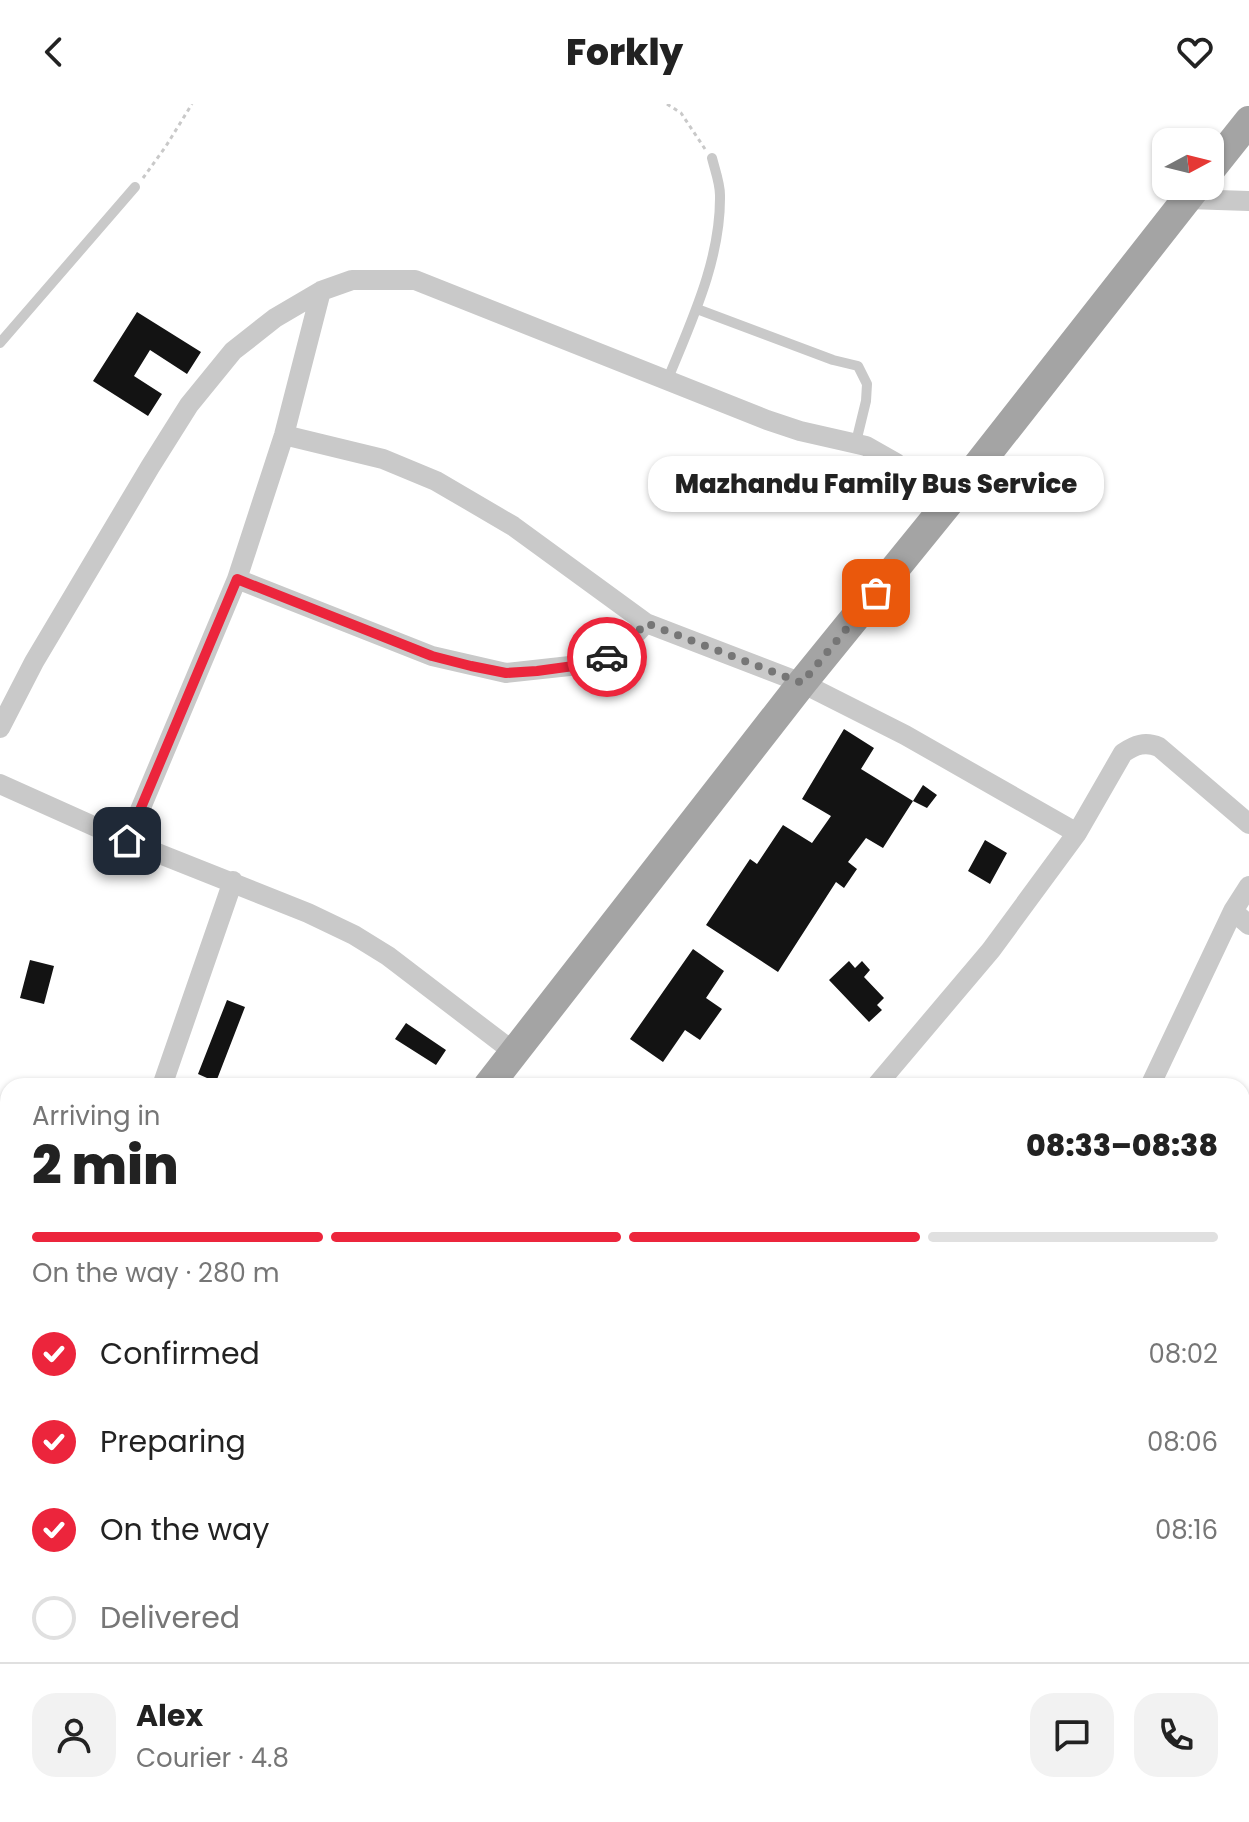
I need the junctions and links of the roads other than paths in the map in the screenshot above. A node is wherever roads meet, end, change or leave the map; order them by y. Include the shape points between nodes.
1 (1249, 121) edge
2 (1224, 152) edge
3 (712, 158) road end
4 (135, 187) road end
5 (1224, 197) edge
6 (1186, 200) edge
7 (1249, 201) edge
8 (321, 291) junction
9 (697, 309) junction
10 (0, 343) edge
11 (667, 381) junction
12 (284, 435) junction
13 (856, 442) junction
14 (949, 502) junction
15 (237, 579) junction
16 (646, 623) junction
17 (802, 683) junction
18 (0, 728) edge
19 (0, 784) edge
20 (1249, 824) edge
21 (1077, 833) junction
22 (127, 841) junction
23 (233, 881) junction
24 (1249, 886) edge
25 (1233, 911) junction
26 (1249, 925) edge
27 (515, 1053) junction
28 (165, 1078) edge
29 (495, 1078) edge
30 (883, 1078) edge
31 (1154, 1078) edge

1 - 2 main road
3 - 9 lane via 720,192 717,237
4 - 10 lane
5 - 7 street
6 - 14 main road
8 - 11 street via 352,280 415,280
8 - 12 street
8 - 18 street via 233,351 189,405
9 - 11 lane
9 - 13 lane via 858,366 867,384
11 - 13 street via 800,431
12 - 15 street
12 - 16 street via 383,459 436,481 513,526
13 - 14 street via 896,463
14 - 17 main road
15 - 16 street via 432,656 506,673 588,664 624,646
15 - 22 street
16 - 17 street
17 - 21 street
17 - 27 main road
19 - 22 street
20 - 21 street via 1159,747 1147,743 1123,753
21 - 30 street via 991,950
22 - 23 street
23 - 27 street via 354,935
23 - 28 street
24 - 25 street
25 - 26 street
25 - 31 street
27 - 29 main road

